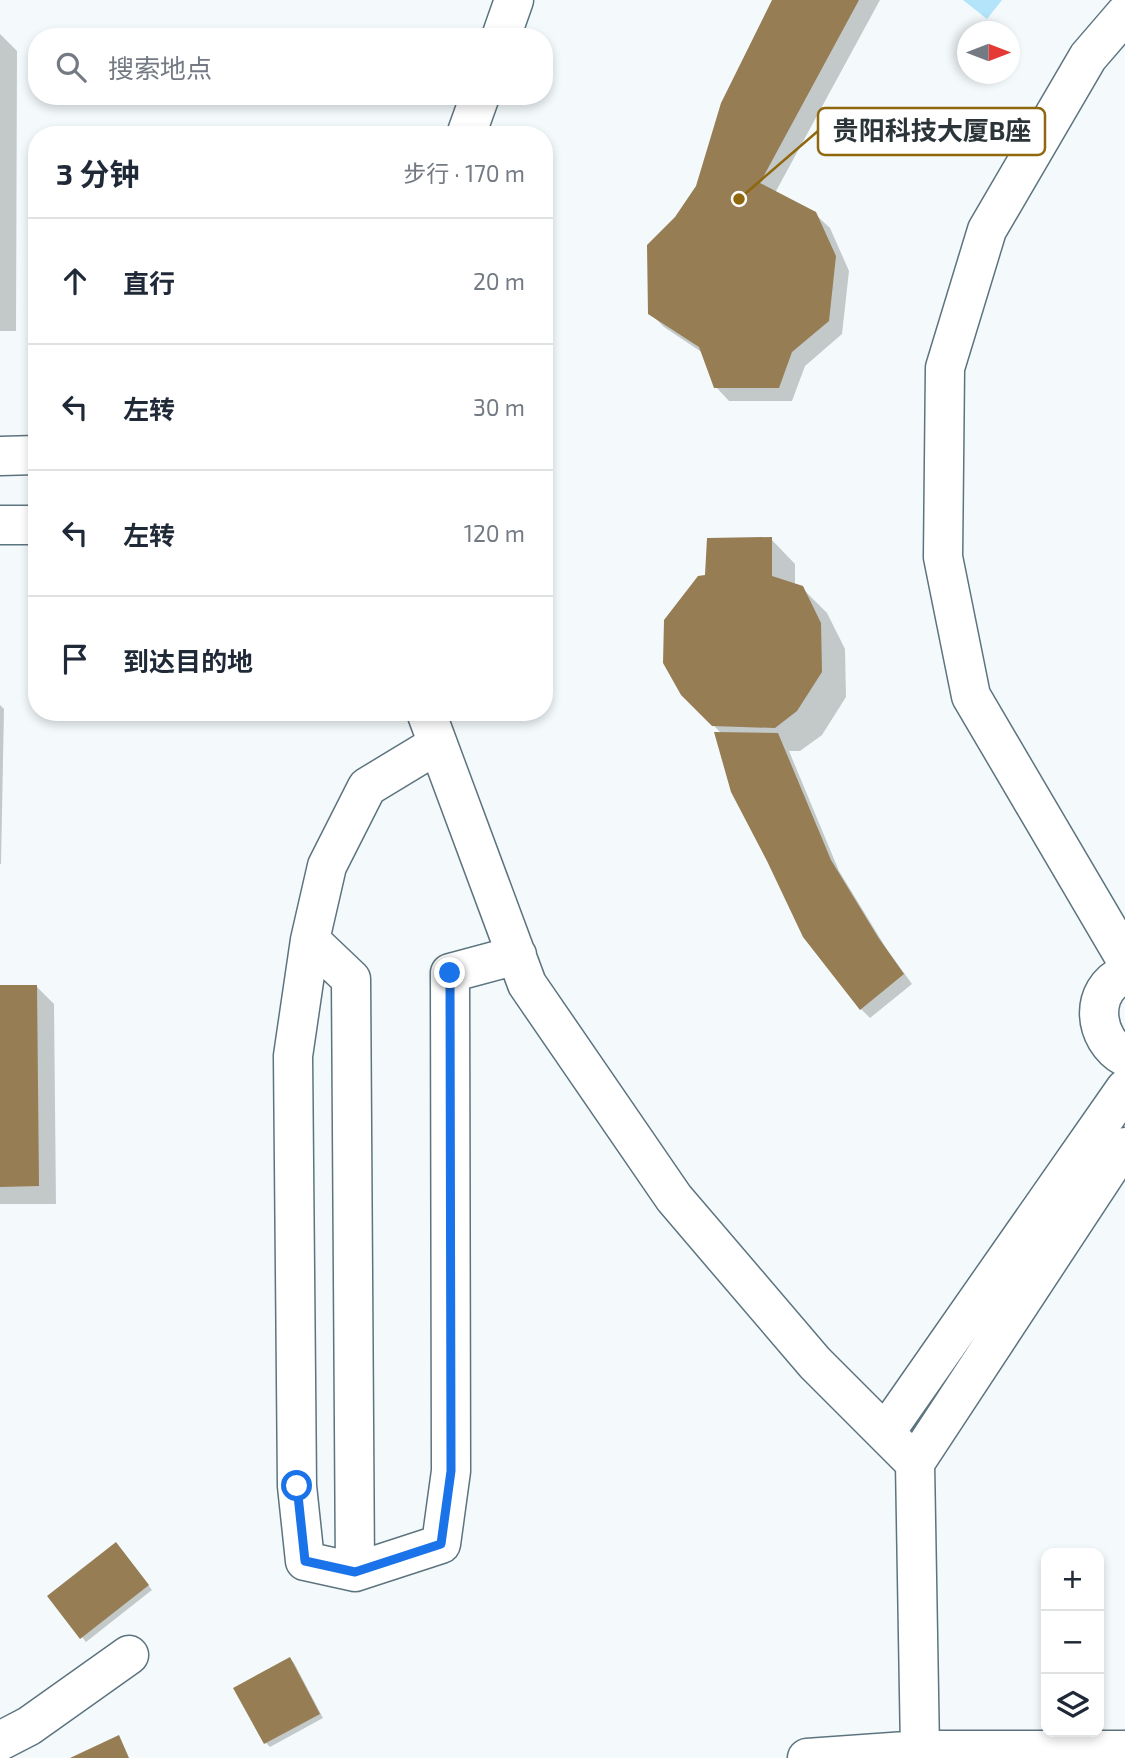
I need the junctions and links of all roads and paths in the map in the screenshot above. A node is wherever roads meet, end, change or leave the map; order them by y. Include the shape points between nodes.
1 (514, 0) edge
2 (1125, 14) edge
3 (504, 28) edge
4 (477, 105) edge
5 (469, 126) edge
6 (28, 455) edge
7 (0, 456) edge
8 (0, 525) edge
9 (28, 525) edge
10 (432, 728) edge
11 (310, 940) junction
12 (517, 955) junction
13 (1125, 958) edge
14 (1125, 974) edge
15 (1125, 1057) edge
16 (1125, 1089) edge
17 (1125, 1147) edge
18 (885, 1433) junction
19 (915, 1463) junction
20 (355, 1572) junction
21 (129, 1655) dead end
22 (0, 1741) edge
23 (920, 1750) junction
24 (1125, 1750) edge
25 (807, 1758) edge

1 - 3 street
2 - 13 street via 1088,57 987,230 945,368 943,543 971,696
4 - 5 street
6 - 7 street
8 - 9 street
10 - 11 street via 367,787 327,866
10 - 12 street
11 - 20 street via 351,979
11 - 20 street via 293,1056 297,1486 305,1561
12 - 18 street via 527,984 674,1198 815,1363
12 - 20 street via 450,973 451,1471 441,1544
14 - 15 street via 1109,986 1099,1013 1106,1041
16 - 18 street
17 - 19 street
18 - 19 street
19 - 23 street
21 - 22 street via 29,1726
23 - 24 street
23 - 25 street

